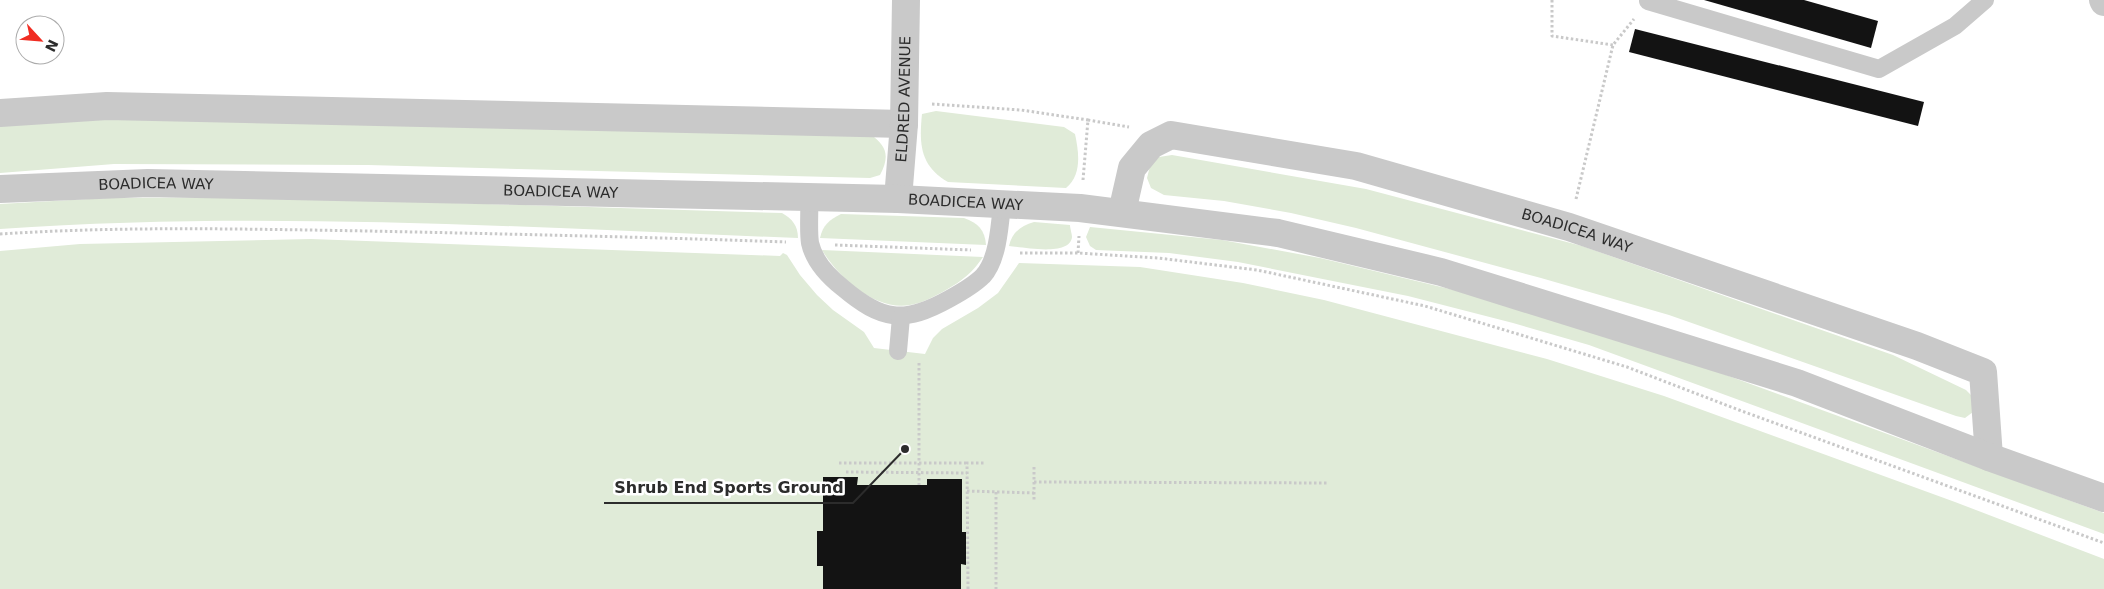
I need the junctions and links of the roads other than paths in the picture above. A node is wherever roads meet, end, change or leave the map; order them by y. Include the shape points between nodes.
1 (906, 0) edge
2 (1985, 0) edge
3 (1648, 1) edge
4 (0, 113) edge
5 (905, 113) junction
6 (0, 189) edge
7 (809, 197) junction
8 (898, 199) junction
9 (1002, 203) junction
10 (1122, 212) junction
11 (901, 317) junction
12 (898, 351) dead end
13 (1989, 457) junction
14 (2104, 498) edge

1 - 5 street, ELDRED AVENUE
2 - 3 lane via 1955,26 1879,69
4 - 5 street via 107,106
5 - 8 street, ELDRED AVENUE
6 - 7 street, BOADICEA WAY via 148,183
7 - 8 street, BOADICEA WAY
7 - 11 lane via 810,244 826,274 854,297 881,313
8 - 9 street, BOADICEA WAY
9 - 10 street, BOADICEA WAY
9 - 11 lane via 995,251 984,275 928,311
10 - 13 street, BOADICEA WAY via 1278,233 1441,272 1797,383
10 - 13 street, BOADICEA WAY via 1132,168 1152,145 1170,134 1356,166 1569,227 1917,346 1983,372
11 - 12 lane
13 - 14 street, BOADICEA WAY

